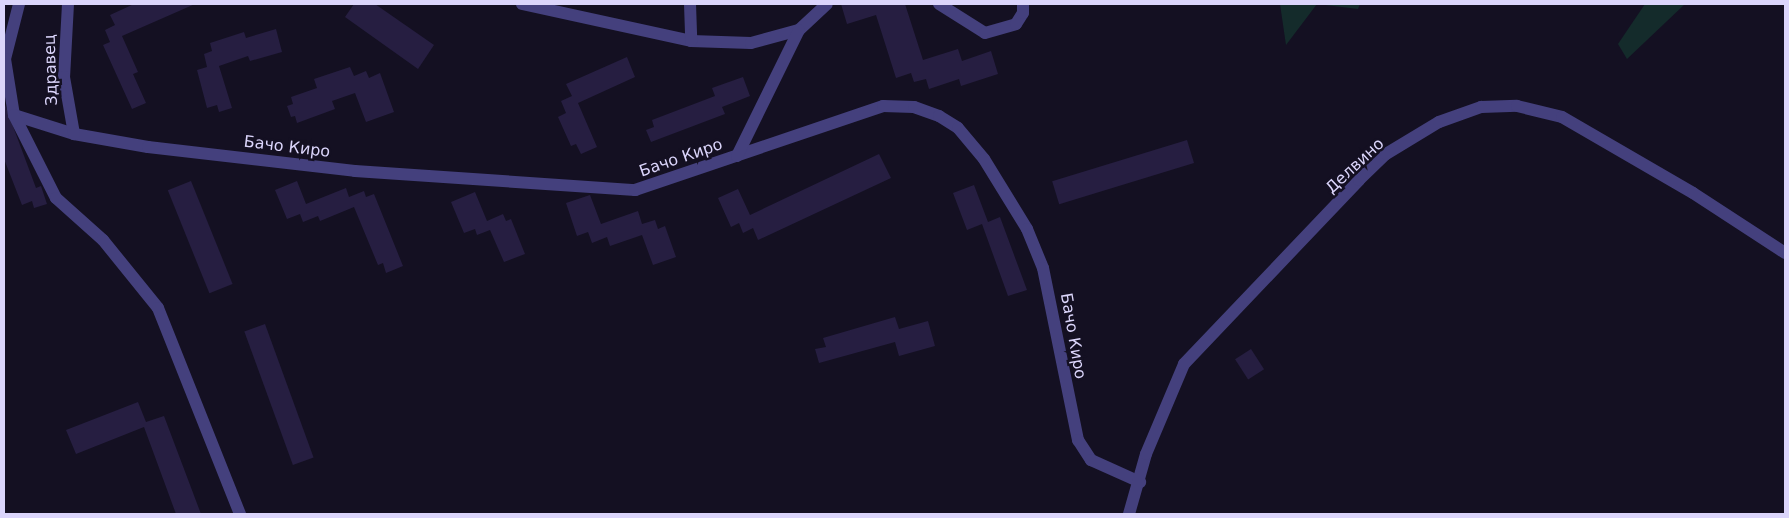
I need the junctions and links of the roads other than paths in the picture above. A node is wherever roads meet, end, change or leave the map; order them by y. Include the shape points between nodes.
1 (19, 4) edge
2 (68, 4) edge
3 (522, 4) edge
4 (581, 4) edge
5 (690, 4) edge
6 (827, 4) edge
7 (939, 4) edge
8 (1023, 4) edge
9 (581, 17) junction
10 (798, 30) junction
11 (691, 41) junction
12 (14, 115) junction
13 (74, 134) junction
14 (737, 156) junction
15 (1785, 253) edge
16 (1140, 482) junction
17 (240, 514) edge
18 (1129, 514) edge

1 - 12 street via 5,59
2 - 13 street, Здравец via 64,77
3 - 9 street
4 - 9 street
5 - 11 street
6 - 10 street
7 - 8 street via 985,33 1016,24 1023,13
9 - 11 street
10 - 11 street via 751,43
10 - 14 street
12 - 13 street, Бачо Киро
12 - 17 street via 56,198 103,240 158,308
13 - 14 street, Бачо Киро via 148,148 355,171 636,190
14 - 16 street, Бачо Киро via 883,106 914,107 939,116 958,128 984,160 1022,222 1043,268 1078,440 1091,460
15 - 16 street, Делвино via 1693,193 1562,117 1517,106 1481,107 1439,122 1386,154 1184,364 1146,454
16 - 18 street, Делвино

